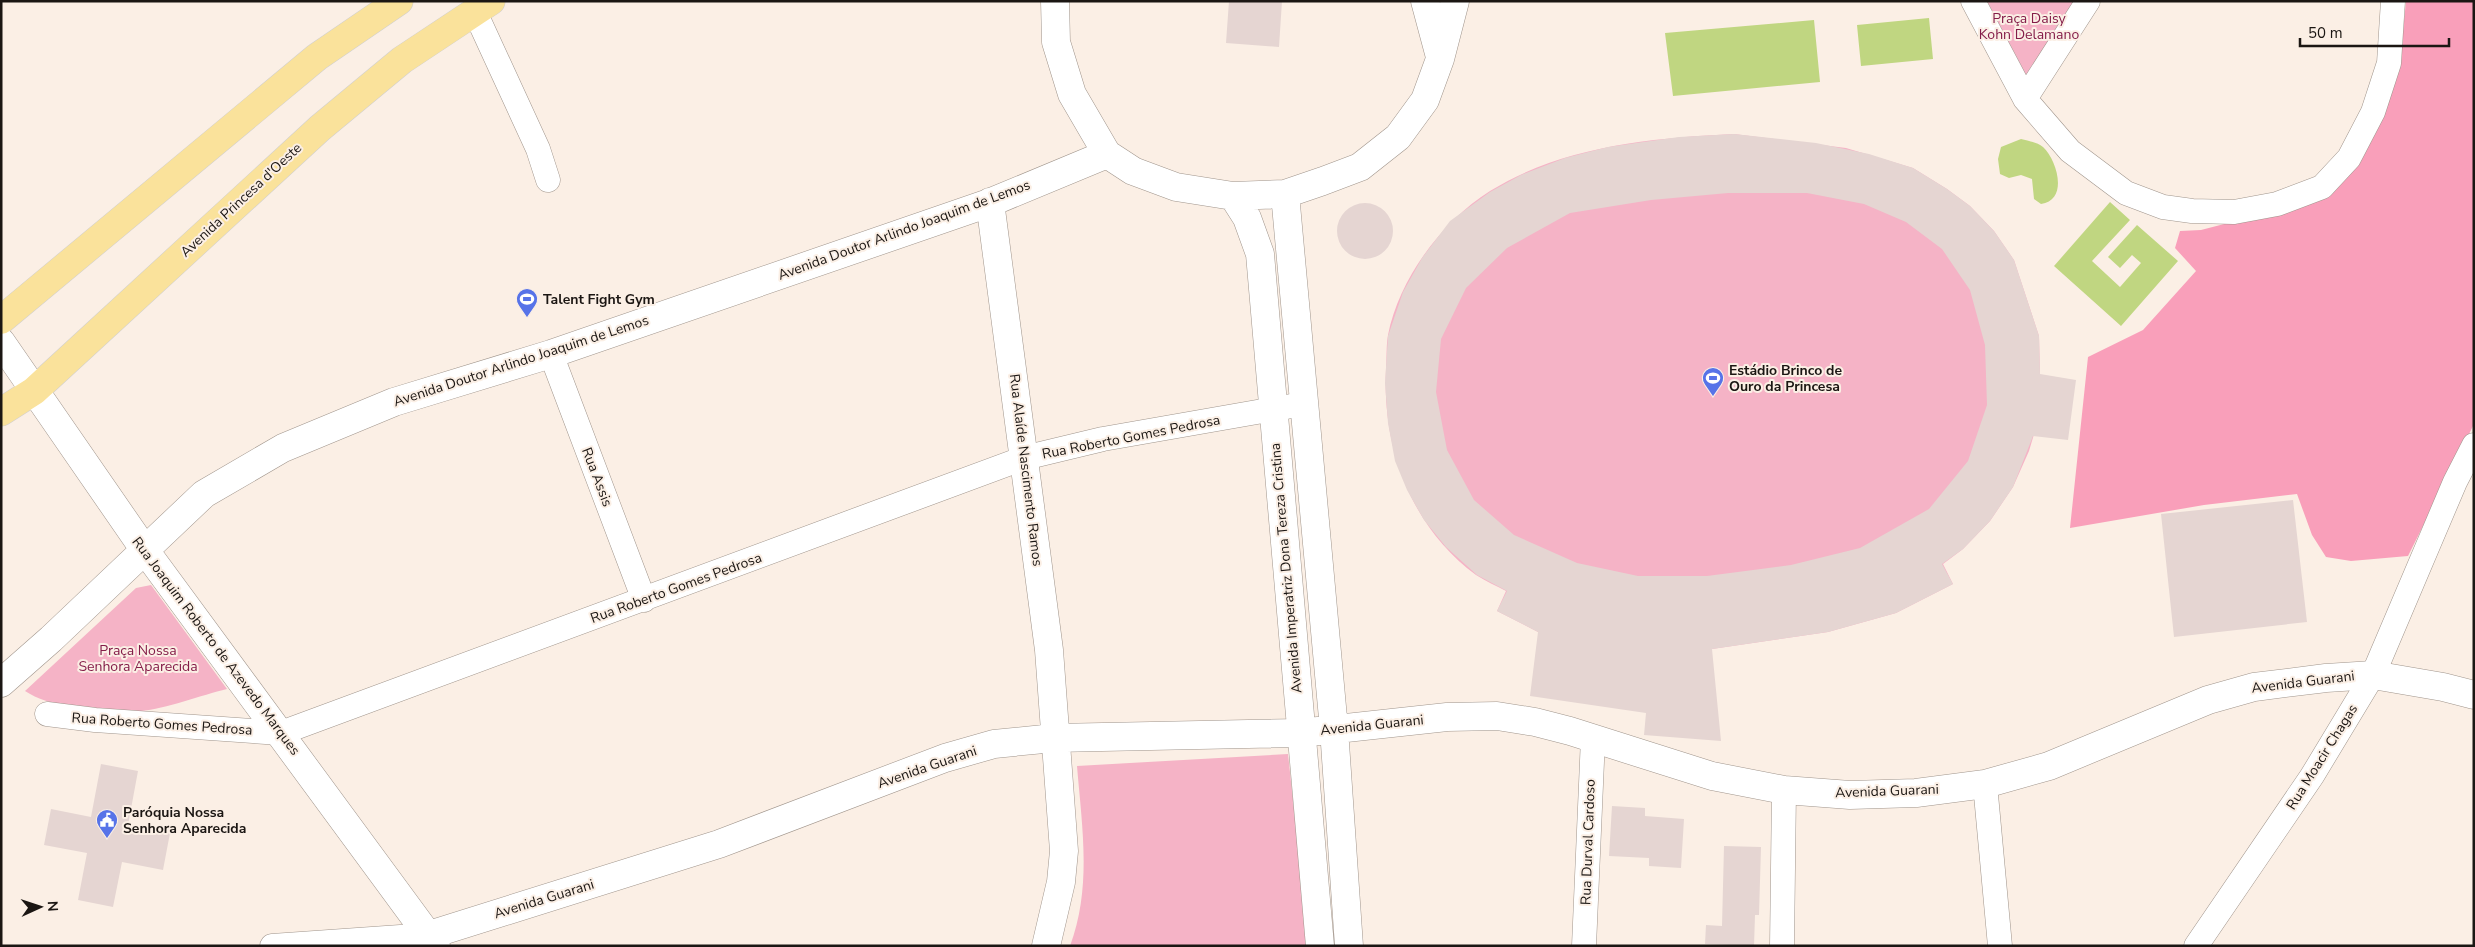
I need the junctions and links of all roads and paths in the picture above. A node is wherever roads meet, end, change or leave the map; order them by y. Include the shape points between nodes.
1 (399, 1) edge
2 (1056, 1) edge
3 (1425, 1) edge
4 (1455, 1) edge
5 (1973, 1) edge
6 (2088, 1) edge
7 (2393, 1) edge
8 (483, 7) edge
9 (1440, 58) junction
10 (2025, 99) junction
11 (1107, 154) junction
12 (548, 180) dead end
13 (1285, 194) junction
14 (1233, 196) junction
15 (990, 202) junction
16 (1, 320) edge
17 (1, 342) edge
18 (551, 354) junction
19 (34, 391) junction
20 (1303, 404) junction
21 (1273, 410) junction
22 (1, 412) edge
23 (2474, 445) edge
24 (1024, 458) junction
25 (144, 549) junction
26 (644, 600) junction
27 (2373, 675) junction
28 (1, 683) edge
29 (2474, 695) edge
30 (47, 714) dead end
31 (1334, 729) junction
32 (281, 733) junction
33 (1300, 733) junction
34 (1054, 738) junction
35 (1593, 738) junction
36 (1985, 784) junction
37 (1784, 790) junction
38 (432, 941) edge
39 (272, 946) edge
40 (1046, 946) edge
41 (1320, 946) edge
42 (1350, 946) edge
43 (1584, 946) edge
44 (1782, 946) edge
45 (2000, 946) edge
46 (2196, 946) edge

1 - 16 main road via 317,57
2 - 11 street via 1056,42 1072,94
3 - 9 street
4 - 9 street
5 - 10 street
6 - 10 street
7 - 10 street via 2389,63 2373,112 2349,158 2322,187 2277,204 2234,212 2192,211 2164,207 2126,193 2070,151
8 - 12 street
8 - 19 main road, Avenida Princesa d'Oeste via 402,60 320,128
9 - 13 street via 1425,100 1398,137 1360,167
11 - 14 street via 1134,171 1176,187
11 - 15 street, Avenida Doutor Arlindo Joaquim de Lemos
13 - 14 street
13 - 20 street
14 - 21 street, Avenida Imperatriz Dona Tereza Cristina via 1247,218 1260,254
15 - 18 street, Avenida Doutor Arlindo Joaquim de Lemos
15 - 24 street, Rua Alaíde Nascimento Ramos
17 - 19 street, Rua Joaquim Roberto de Azevedo Marques
18 - 25 street, Avenida Doutor Arlindo Joaquim de Lemos via 394,402 283,448 204,494
18 - 26 street, Rua Assis
19 - 22 main road, Avenida Princesa d'Oeste
19 - 25 street, Rua Joaquim Roberto de Azevedo Marques
20 - 21 street, Rua Roberto Gomes Pedrosa
20 - 31 street
21 - 24 street, Rua Roberto Gomes Pedrosa via 1103,439
21 - 33 street, Avenida Imperatriz Dona Tereza Cristina
23 - 27 street, Rua Moacir Chagas via 2455,482
24 - 26 street, Rua Roberto Gomes Pedrosa
24 - 34 street, Rua Alaíde Nascimento Ramos via 1050,650
25 - 28 street, Avenida Doutor Arlindo Joaquim de Lemos
25 - 32 street, Rua Joaquim Roberto de Azevedo Marques
26 - 32 street, Rua Roberto Gomes Pedrosa
27 - 29 street, Avenida Guarani
27 - 36 street, Avenida Guarani via 2254,687 2208,700 2049,766
27 - 46 street, Rua Moacir Chagas via 2312,776
30 - 32 street, Rua Roberto Gomes Pedrosa
31 - 33 street, Avenida Guarani
31 - 35 street, Avenida Guarani via 1447,717 1497,716 1535,722
31 - 42 street
32 - 38 street, Rua Joaquim Roberto de Azevedo Marques
33 - 34 street, Avenida Guarani
33 - 41 street, Avenida Imperatriz Dona Tereza Cristina
34 - 38 street, Avenida Guarani via 994,744 945,758 719,844
34 - 40 street, Rua Alaíde Nascimento Ramos via 1064,851 1061,882
35 - 37 street, Avenida Guarani via 1712,776
35 - 43 street, Rua Durval Cardoso
36 - 37 street, Avenida Guarani via 1916,793 1850,795
36 - 45 street
37 - 44 street
38 - 39 street, Avenida Guarani

